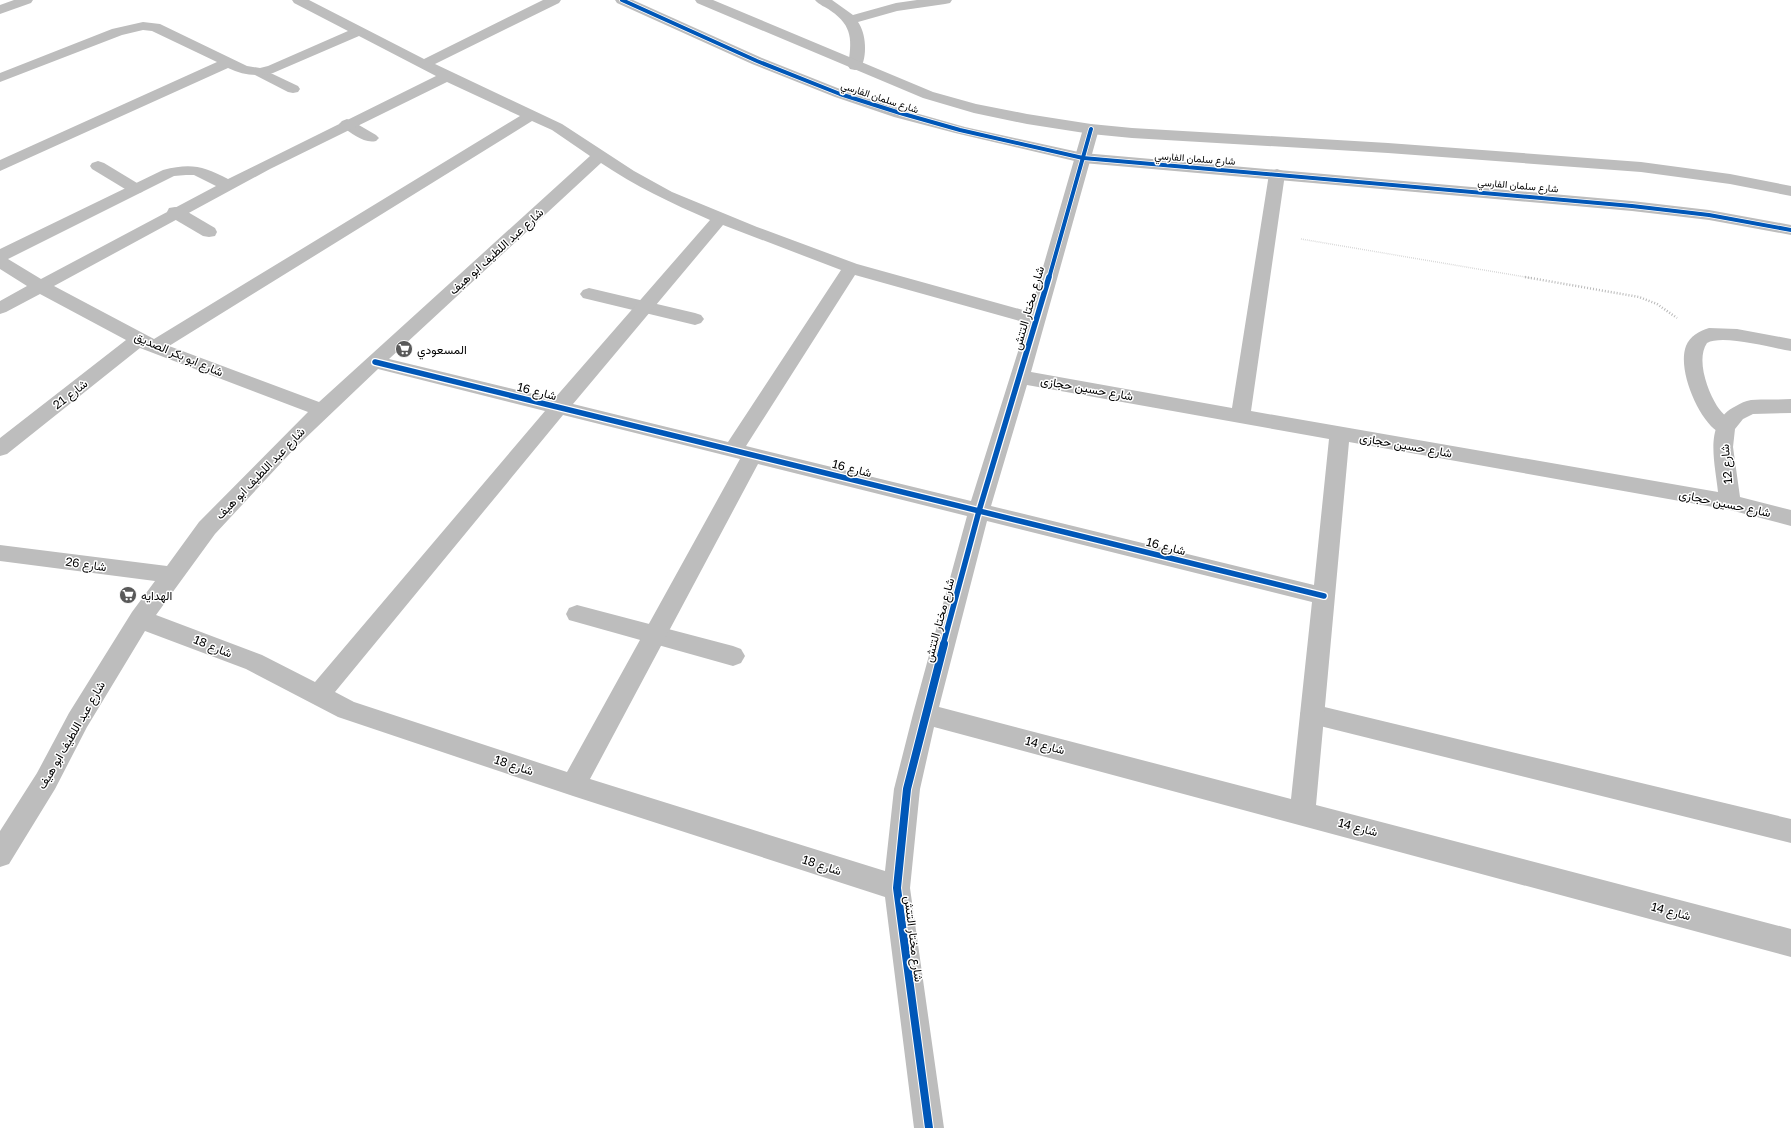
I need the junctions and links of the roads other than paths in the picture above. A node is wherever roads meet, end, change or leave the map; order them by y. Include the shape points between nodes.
1 (26, 0) edge
2 (299, 0) edge
3 (554, 0) edge
4 (622, 0) edge
5 (702, 0) edge
6 (822, 0) edge
7 (945, 0) edge
8 (0, 10) edge
9 (850, 20) junction
10 (359, 31) junction
11 (227, 63) junction
12 (424, 64) junction
13 (855, 66) junction
14 (260, 72) junction
15 (447, 76) junction
16 (0, 78) edge
17 (293, 89) dead end
18 (532, 115) junction
19 (347, 124) junction
20 (1091, 129) junction
21 (371, 138) dead end
22 (599, 156) junction
23 (1083, 158) junction
24 (0, 166) edge
25 (98, 166) dead end
26 (1277, 174) junction
27 (227, 186) junction
28 (136, 189) junction
29 (1791, 191) edge
30 (175, 212) junction
31 (720, 218) junction
32 (1791, 230) edge
33 (209, 232) dead end
34 (0, 256) edge
35 (0, 261) edge
36 (851, 268) junction
37 (40, 286) junction
38 (589, 294) dead end
39 (644, 307) junction
40 (0, 308) edge
41 (695, 319) dead end
42 (1037, 320) junction
43 (147, 343) junction
44 (1791, 345) edge
45 (374, 362) junction
46 (1020, 377) junction
47 (1791, 406) edge
48 (558, 407) junction
49 (322, 410) junction
50 (1241, 415) junction
51 (1725, 427) junction
52 (1340, 433) junction
53 (0, 449) edge
54 (742, 453) junction
55 (1730, 502) junction
56 (979, 511) junction
57 (1791, 518) edge
58 (0, 552) edge
59 (172, 575) junction
60 (1324, 596) junction
61 (577, 614) dead end
62 (140, 619) junction
63 (654, 634) junction
64 (732, 656) dead end
65 (318, 696) junction
66 (925, 714) junction
67 (1312, 714) junction
68 (573, 785) junction
69 (1302, 812) junction
70 (1791, 831) edge
71 (0, 855) edge
72 (897, 888) junction
73 (1791, 943) edge
74 (929, 1128) edge

1 - 8 street
2 - 10 street
3 - 12 street
4 - 23 street, شارع سلمان الفارسي via 788,74 845,96 953,129
5 - 13 street, شارع سلمان الفارسي
6 - 9 street via 839,9
7 - 9 street via 896,7
9 - 13 street via 858,34
10 - 12 street
10 - 14 street via 273,69
11 - 14 street via 244,70
11 - 16 street via 155,27 143,26 117,32
11 - 24 street
12 - 15 street
13 - 20 street, شارع سلمان الفارسي via 928,95 974,108
14 - 17 street
15 - 18 street
15 - 19 street
18 - 22 street via 562,131
18 - 43 street, شارع 21
19 - 21 street
19 - 27 street
20 - 23 street, شارع مختار التتش
20 - 29 street, شارع سلمان الفارسي via 1641,167 1730,179
22 - 31 street via 666,195
22 - 45 street, شارع عبد اللطيف ابو هيف
23 - 26 street, شارع سلمان الفارسي
23 - 42 street, شارع مختار التتش
25 - 28 street
26 - 32 street, شارع سلمان الفارسي via 1632,206 1709,215
26 - 50 street
27 - 28 street via 194,169 182,169
27 - 30 street
28 - 34 street
30 - 33 street
30 - 37 street
31 - 36 street
31 - 39 street
35 - 37 street, شارع ابو بكر الصديق
36 - 42 street
36 - 54 street
37 - 40 street
37 - 43 street, شارع ابو بكر الصديق
38 - 39 street
39 - 41 street
39 - 48 street
42 - 46 street, شارع مختار التتش
43 - 49 street, شارع ابو بكر الصديق
43 - 53 street, شارع 21
44 - 51 street via 1726,335 1710,334 1698,338 1693,348 1696,382 1708,408
45 - 48 street, شارع 16
45 - 49 street, شارع عبد اللطيف ابو هيف
46 - 50 street, شارع حسين حجازى
46 - 56 street, شارع مختار التتش
47 - 51 street, شارع 12 via 1750,407 1736,414
48 - 54 street, شارع 16
48 - 65 street
49 - 59 street, شارع عبد اللطيف ابو هيف via 208,528
50 - 52 street, شارع حسين حجازى
51 - 55 street, شارع 12 via 1723,447
52 - 55 street, شارع حسين حجازى
52 - 60 street
54 - 56 street, شارع 16
54 - 63 street
55 - 57 street, شارع حسين حجازى
56 - 60 street, شارع 16
56 - 66 street, شارع مختار التتش
58 - 59 street, شارع 26
59 - 62 street, شارع عبد اللطيف ابو هيف
60 - 67 street
61 - 63 street
62 - 65 street, شارع 18 via 254,662
62 - 71 street, شارع عبد اللطيف ابو هيف
63 - 64 street
63 - 68 street
65 - 68 street, شارع 18 via 347,710
66 - 69 street, شارع 14
66 - 72 street, شارع مختار التتش via 908,789
67 - 69 street
67 - 70 street
68 - 72 street, شارع 18
69 - 73 street, شارع 14
72 - 74 street, شارع مختار التتش

